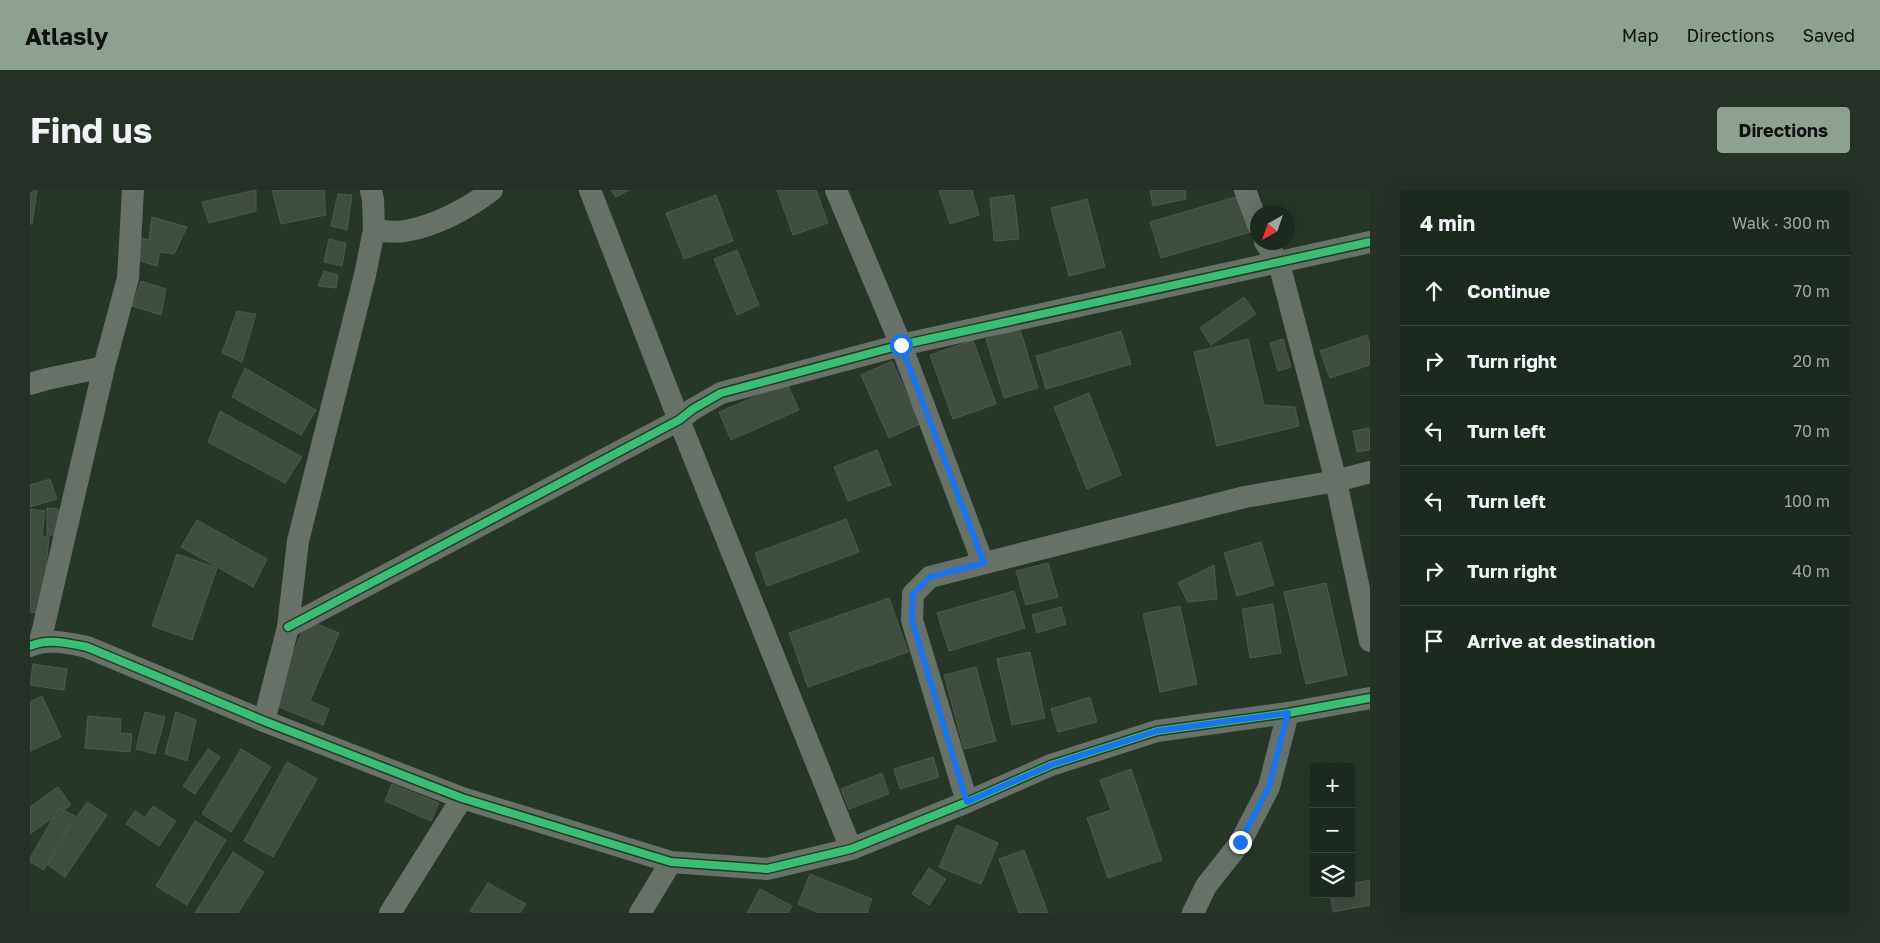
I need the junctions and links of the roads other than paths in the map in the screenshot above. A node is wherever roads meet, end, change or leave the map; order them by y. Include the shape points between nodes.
1 (133, 190) edge
2 (371, 190) edge
3 (492, 190) edge
4 (590, 190) edge
5 (836, 190) edge
6 (1245, 190) edge
7 (1251, 205) edge
8 (374, 230) junction
9 (1370, 242) edge
10 (1270, 250) edge
11 (1279, 263) junction
12 (901, 345) junction
13 (104, 367) junction
14 (30, 384) edge
15 (679, 420) junction
16 (1370, 472) edge
17 (1336, 481) junction
18 (984, 563) junction
19 (288, 627) junction
20 (1370, 641) edge
21 (35, 644) edge
22 (1370, 698) edge
23 (1288, 713) junction
24 (264, 721) junction
25 (462, 798) junction
26 (967, 802) junction
27 (852, 848) junction
28 (670, 862) junction
29 (390, 913) edge
30 (640, 913) edge
31 (1193, 913) edge

1 - 13 street via 128,278
2 - 8 street
3 - 8 street via 478,201 432,224 403,232
4 - 15 street
5 - 12 street
6 - 7 street
8 - 19 street via 298,541
9 - 11 street
10 - 11 street
11 - 12 street
11 - 17 street
12 - 15 street via 721,393
12 - 18 street
13 - 14 street
13 - 21 street
15 - 19 street
15 - 27 street
16 - 17 street
17 - 18 street via 1245,497
17 - 20 street
18 - 26 street via 930,577 913,594 912,620
19 - 24 street
21 - 24 street via 63,642 87,647
22 - 23 street
23 - 26 street via 1157,731 1051,765
23 - 31 street via 1269,787 1240,842 1206,886
24 - 25 street
25 - 28 street
25 - 29 street
26 - 27 street
27 - 28 street via 767,869
28 - 30 street

